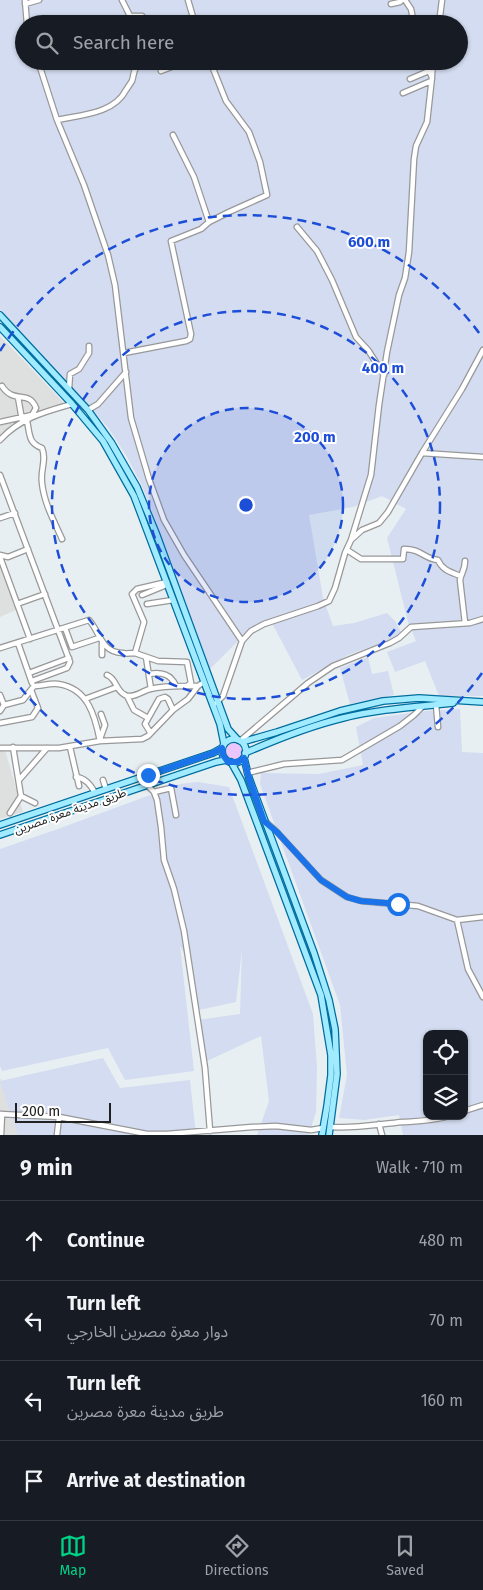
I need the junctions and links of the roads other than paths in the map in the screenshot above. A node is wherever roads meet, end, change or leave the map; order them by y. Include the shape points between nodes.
1 (39, 0) edge
2 (122, 0) edge
3 (188, 0) edge
4 (403, 0) edge
5 (442, 0) edge
6 (25, 2) edge
7 (391, 4) dead end
8 (26, 15) edge
9 (130, 15) edge
10 (192, 15) edge
11 (412, 15) edge
12 (440, 15) edge
13 (41, 70) edge
14 (134, 70) edge
15 (214, 70) edge
16 (432, 70) edge
17 (429, 71) joint
18 (410, 79) dead end
19 (432, 79) junction
20 (403, 93) dead end
21 (57, 120) junction
22 (173, 135) dead end
23 (209, 222) junction
24 (297, 227) dead end
25 (0, 315) edge
26 (0, 327) edge
27 (89, 346) dead end
28 (482, 350) edge
29 (124, 353) junction
30 (126, 372) junction
31 (384, 375) junction
32 (2, 386) dead end
33 (69, 389) junction
34 (18, 397) junction
35 (72, 404) junction
36 (88, 410) junction
37 (32, 416) junction
38 (24, 420) junction
39 (0, 422) edge
40 (0, 440) edge
41 (422, 453) junction
42 (483, 457) edge
43 (0, 475) edge
44 (15, 513) junction
45 (0, 518) edge
46 (62, 539) dead end
47 (351, 540) junction
48 (28, 549) junction
49 (346, 550) junction
50 (0, 556) edge
51 (465, 561) dead end
52 (460, 576) junction
53 (167, 583) junction
54 (150, 592) junction
55 (45, 594) junction
56 (142, 595) dead end
57 (173, 600) junction
58 (17, 604) junction
59 (483, 620) edge
60 (465, 623) junction
61 (65, 628) junction
62 (59, 630) junction
63 (99, 638) junction
64 (30, 639) junction
65 (242, 641) junction
66 (18, 643) junction
67 (102, 643) junction
68 (0, 648) edge
69 (134, 653) junction
70 (102, 655) dead end
71 (146, 657) junction
72 (69, 658) junction
73 (29, 673) junction
74 (149, 674) junction
75 (107, 675) dead end
76 (179, 675) dead end
77 (173, 680) junction
78 (32, 681) junction
79 (204, 682) junction
80 (176, 686) junction
81 (187, 686) junction
82 (198, 686) junction
83 (117, 687) junction
84 (32, 688) junction
85 (151, 689) junction
86 (0, 695) edge
87 (126, 696) junction
88 (85, 699) junction
89 (468, 702) junction
90 (483, 702) edge
91 (215, 703) junction
92 (4, 705) junction
93 (436, 705) junction
94 (422, 707) junction
95 (172, 710) junction
96 (0, 711) edge
97 (101, 714) dead end
98 (148, 718) junction
99 (0, 723) edge
100 (438, 727) dead end
101 (150, 732) junction
102 (100, 741) junction
103 (240, 741) junction
104 (70, 746) junction
105 (223, 746) junction
106 (13, 747) junction
107 (0, 748) edge
108 (47, 748) junction
109 (245, 755) junction
110 (229, 761) junction
111 (248, 773) junction
112 (76, 777) junction
113 (19, 780) junction
114 (103, 780) dead end
115 (147, 785) junction
116 (79, 786) dead end
117 (106, 789) junction
118 (154, 792) junction
119 (95, 793) junction
120 (21, 796) junction
121 (35, 803) dead end
122 (10, 813) dead end
123 (176, 816) dead end
124 (264, 821) junction
125 (0, 825) edge
126 (0, 835) edge
127 (483, 917) edge
128 (457, 920) junction
129 (483, 997) edge
130 (483, 1105) edge
131 (468, 1110) edge
132 (1, 1114) edge
133 (58, 1117) junction
134 (437, 1120) edge
135 (379, 1124) junction
136 (331, 1127) junction
137 (324, 1128) junction
138 (210, 1130) junction
139 (1, 1135) edge
140 (57, 1135) edge
141 (322, 1135) edge
142 (329, 1135) edge
143 (382, 1135) edge

1 - 6 street
2 - 9 street
3 - 10 street
4 - 7 street
4 - 11 street
5 - 12 street
6 - 8 street
13 - 21 street
14 - 21 street via 126,91 109,108
15 - 23 street via 226,101 249,132 268,192 266,196
16 - 19 street
17 - 18 street
17 - 19 street
19 - 20 street
19 - 31 street via 427,122 414,159 405,278
21 - 29 street via 108,255
22 - 23 street via 194,177
23 - 29 street via 201,229 172,241 190,339
24 - 31 street via 321,258 356,337
25 - 33 main road
26 - 35 main road
27 - 33 street via 89,353 79,369 70,374
28 - 41 street
29 - 30 street
30 - 36 street via 98,404
30 - 65 street via 131,418 164,520
31 - 47 street via 371,475
32 - 34 street via 8,394
33 - 36 main road
34 - 37 street via 26,397 34,403 36,410
34 - 38 street
35 - 37 street
35 - 53 main road via 103,441 134,496
36 - 91 main road via 137,487 156,532
37 - 38 street
38 - 39 street
38 - 40 street
38 - 46 street via 30,439 42,448 45,456 41,472 42,489
41 - 42 street
41 - 47 street via 388,512 379,523 362,530
43 - 44 street
44 - 45 street
44 - 48 street
47 - 49 street
48 - 50 street via 8,557
48 - 55 street
49 - 52 street via 361,559 403,559 404,549 415,549
49 - 65 street via 328,601 264,624
50 - 58 street
51 - 52 street via 465,569
52 - 60 street
53 - 54 street
53 - 57 main road
53 - 69 street via 137,589 132,594 144,622
54 - 56 street
54 - 57 street via 149,604
55 - 58 street
55 - 62 street
57 - 79 main road
58 - 64 street
59 - 60 street
60 - 103 street via 411,627 390,643 333,666
61 - 62 street
61 - 63 street via 89,620
61 - 63 street via 72,647
62 - 64 street
62 - 72 street
63 - 67 street
64 - 66 street
65 - 91 street via 223,696
66 - 68 street
66 - 73 street
67 - 69 street via 113,651
67 - 70 street
69 - 71 street
71 - 74 street
71 - 81 street via 170,663 187,662 191,683
72 - 73 street
72 - 78 street via 67,668
73 - 78 street
74 - 77 street via 161,672
74 - 85 street
75 - 83 street via 113,678
76 - 77 street
77 - 80 street
78 - 84 street
79 - 82 street
79 - 91 main road
80 - 81 street
80 - 85 street
81 - 82 street
82 - 95 street via 188,699
83 - 87 street
83 - 88 street
84 - 88 street via 57,684 70,687
84 - 92 street via 23,700
84 - 99 street via 38,708 32,717
85 - 87 street
86 - 92 street
87 - 98 street via 134,710
88 - 102 street via 94,715
89 - 90 main road
89 - 93 main road
89 - 103 main road via 419,698 383,701 340,710
91 - 103 main road via 228,729
91 - 105 main road
92 - 96 street
93 - 94 main road
93 - 100 street
94 - 109 main road via 343,718 262,745
94 - 111 street via 400,726 342,760 284,764
95 - 98 street via 168,699 158,699
95 - 101 street
97 - 102 street via 106,725
98 - 101 street via 146,726
101 - 102 street via 142,738
102 - 104 street
103 - 105 main road via 230,740
103 - 109 main road via 245,747
104 - 108 street
104 - 112 street
105 - 110 main road via 223,755
105 - 117 main road, طريق مدينة معرة مصرين via 213,753
106 - 107 street
106 - 108 street
106 - 113 street
108 - 113 street
109 - 110 main road via 238,762
109 - 111 main road
110 - 115 main road, طريق مدينة معرة مصرين via 216,762
110 - 137 main road via 241,780 321,995 331,1055
111 - 124 main road
112 - 116 street
112 - 119 street via 90,784
113 - 120 street
114 - 117 street
115 - 118 street
115 - 126 main road, طريق مدينة معرة مصرين
117 - 119 main road, طريق مدينة معرة مصرين
118 - 123 street via 171,788
118 - 138 street via 162,827 164,860 184,931 205,1068
119 - 125 main road, طريق مدينة معرة مصرين
120 - 121 street
120 - 122 street
124 - 128 street via 321,880 347,897 418,906
124 - 136 main road via 329,1000 337,1064
127 - 128 street
128 - 129 street via 468,969
130 - 131 street
132 - 133 street
132 - 139 street
133 - 138 street via 147,1134
133 - 140 street
134 - 135 street
135 - 136 street
135 - 143 street
136 - 142 main road
137 - 138 street via 311,1130 276,1126
137 - 141 main road

